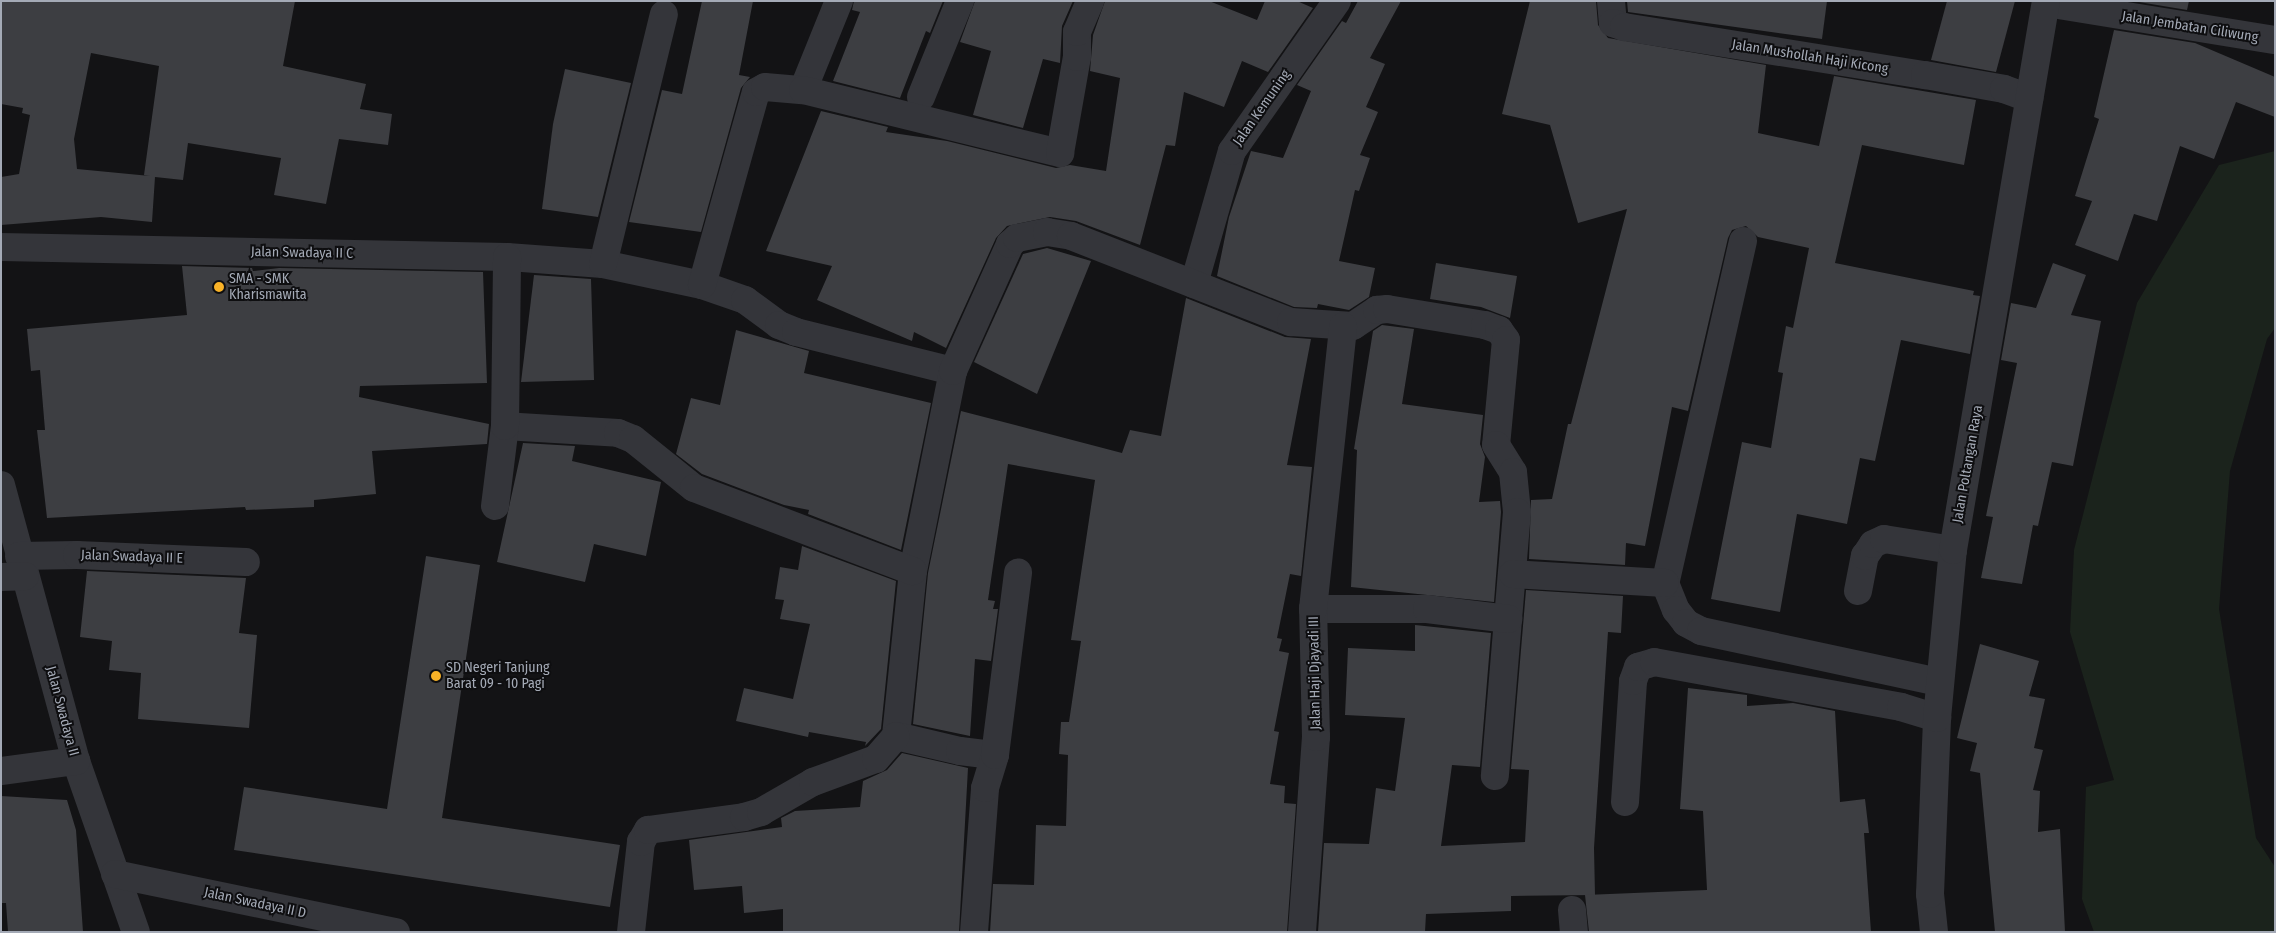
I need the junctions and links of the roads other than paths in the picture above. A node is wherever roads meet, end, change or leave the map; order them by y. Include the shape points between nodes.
1 (839, 1) edge
2 (960, 1) edge
3 (1090, 1) edge
4 (1337, 1) edge
5 (1611, 1) edge
6 (2046, 2) edge
7 (664, 14) dead end
8 (2275, 40) edge
9 (803, 90) junction
10 (921, 97) dead end
11 (2029, 98) junction
12 (1743, 241) dead end
13 (1, 247) edge
14 (507, 257) junction
15 (603, 264) junction
16 (1194, 284) junction
17 (702, 285) junction
18 (1342, 327) junction
19 (953, 371) junction
20 (505, 426) junction
21 (1, 485) edge
22 (495, 506) dead end
23 (1953, 550) junction
24 (246, 562) dead end
25 (15, 570) edge
26 (914, 571) junction
27 (1018, 572) dead end
28 (1513, 574) junction
29 (1665, 583) junction
30 (1858, 591) dead end
31 (1313, 608) junction
32 (1508, 619) junction
33 (1939, 682) junction
34 (1936, 718) junction
35 (896, 736) junction
36 (995, 755) junction
37 (76, 762) junction
38 (1, 771) edge
39 (1495, 776) dead end
40 (1625, 802) dead end
41 (115, 874) junction
42 (136, 932) edge
43 (396, 932) edge
44 (631, 932) edge
45 (974, 932) edge
46 (1302, 932) edge
47 (1934, 932) edge

1 - 9 street
2 - 10 street
3 - 9 street via 1078,32 1077,57 1060,153
4 - 16 street, Jalan Kemuning via 1232,151
5 - 11 street, Jalan Mushollah Haji Kicong via 1613,23 1624,27 1925,75 2004,89
6 - 8 street, Jalan Jembatan Ciliwung
6 - 11 street, Jalan Poltangan Raya
7 - 15 street
9 - 17 street via 765,86 756,92
11 - 23 street, Jalan Poltangan Raya
12 - 29 street
13 - 14 street, Jalan Swadaya II C
14 - 15 street, Jalan Swadaya II C
14 - 20 street
15 - 17 street, Jalan Swadaya II C
16 - 18 street via 1292,322
16 - 19 street via 1070,236 1047,232 1018,238 1010,244
17 - 19 street, Jalan Swadaya II C via 745,300 779,325 796,332
18 - 28 street via 1352,326 1377,310 1387,309 1485,325 1499,330 1506,340 1496,444 1513,472 1517,512
18 - 31 street
19 - 26 street
20 - 22 street
20 - 26 street via 618,433 633,439 694,488
21 - 25 street, Jalan Swadaya II
23 - 30 street via 1884,539 1873,544 1866,556
23 - 33 street, Jalan Poltangan Raya
24 - 25 street, Jalan Swadaya II E via 77,555
25 - 37 street, Jalan Swadaya II
26 - 35 street
27 - 36 street
28 - 29 street
28 - 32 street
29 - 33 street via 1676,610 1686,623 1701,631
31 - 32 street, Jalan Haji Djayadi III via 1427,609
31 - 46 street, Jalan Haji Djayadi III via 1316,737
32 - 39 street
33 - 34 street, Jalan Poltangan Raya
34 - 40 street via 1901,707 1654,662 1638,667 1633,681
34 - 47 street, Jalan Poltangan Raya via 1930,894
35 - 36 street via 960,751
35 - 44 street via 876,759 813,782 762,812 648,830 641,842
36 - 45 street via 985,788
37 - 38 street
37 - 41 street, Jalan Swadaya II
41 - 42 street, Jalan Swadaya II
41 - 43 street, Jalan Swadaya II D

